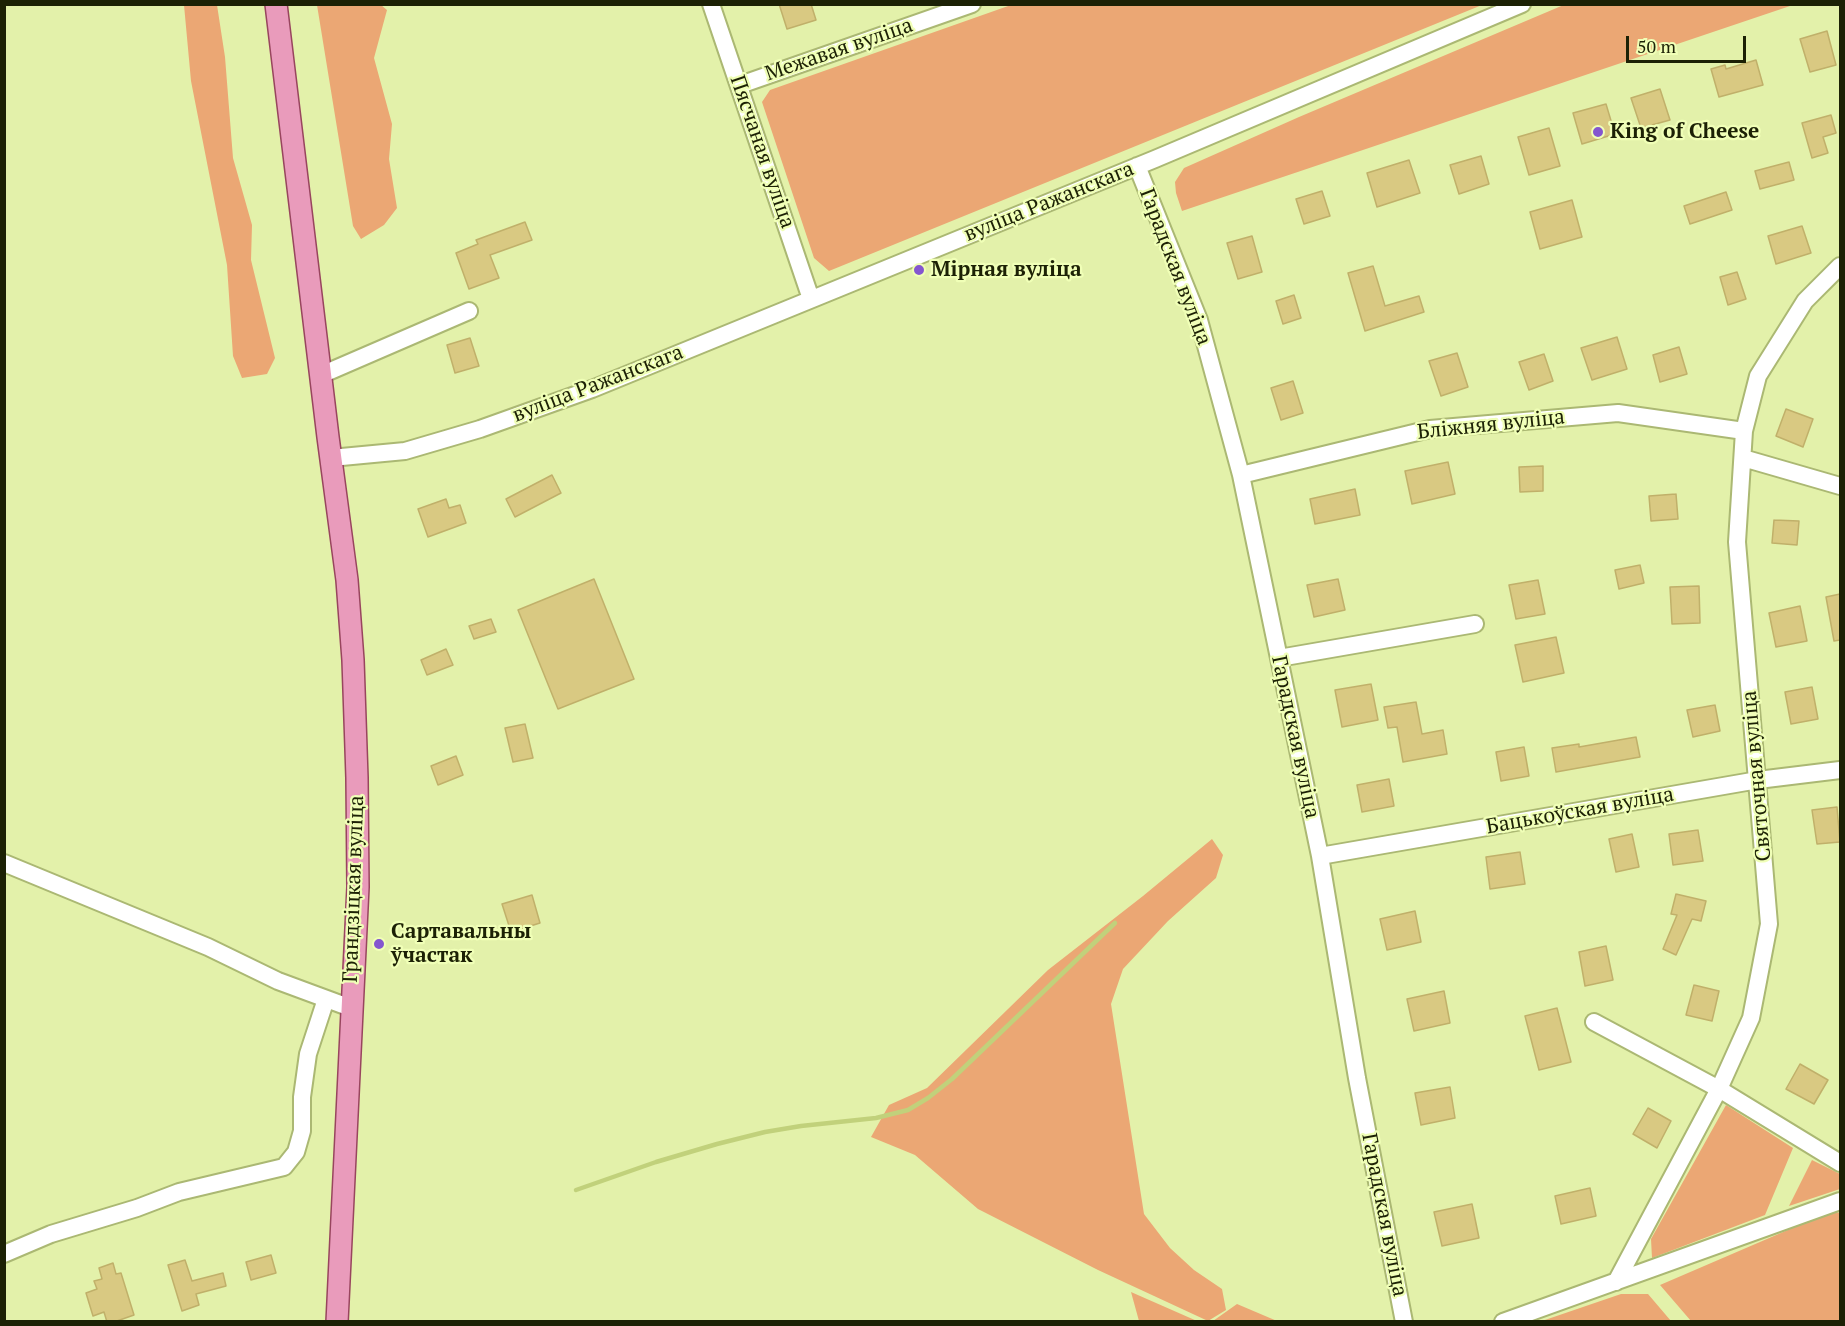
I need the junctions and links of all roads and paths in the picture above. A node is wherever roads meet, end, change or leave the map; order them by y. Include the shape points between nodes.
1 (276, 4) edge
2 (711, 4) edge
3 (972, 4) edge
4 (1522, 4) edge
5 (740, 85) junction
6 (1137, 166) junction
7 (1840, 266) edge
8 (812, 299) junction
9 (470, 311) dead end
10 (321, 375) junction
11 (1744, 430) junction
12 (331, 458) junction
13 (1743, 458) junction
14 (1241, 474) junction
15 (1840, 486) edge
16 (1476, 624) dead end
17 (1279, 658) junction
18 (1840, 770) edge
19 (1758, 780) junction
20 (1320, 856) junction
21 (4, 863) edge
22 (326, 999) junction
23 (351, 1008) junction
24 (1594, 1022) dead end
25 (1719, 1089) junction
26 (1840, 1163) edge
27 (1840, 1201) edge
28 (4, 1254) edge
29 (1617, 1282) junction
30 (337, 1322) edge
31 (1404, 1322) edge
32 (1503, 1322) edge

1 - 10 main road, Грандзіцкая вуліца
2 - 5 street, Пясчаная вуліца
3 - 5 street, Межавая вуліца
4 - 6 street, вуліца Ражанскага
5 - 8 street, Пясчаная вуліца
6 - 8 street, вуліца Ражанскага
6 - 14 street, Гарадская вуліца via 1199,321
7 - 11 street, Святочная вуліца via 1804,301 1758,376
8 - 12 street, вуліца Ражанскага via 592,389 480,429 405,451
9 - 10 street
10 - 12 main road, Грандзіцкая вуліца
11 - 13 street, Святочная вуліца
11 - 14 street, Бліжняя вуліца via 1618,413 1430,429
12 - 23 main road, Грандзіцкая вуліца via 353,660 358,887
13 - 15 street
13 - 19 street, Святочная вуліца via 1737,542
14 - 17 street, Гарадская вуліца
16 - 17 street
17 - 20 street, Гарадская вуліца
18 - 19 street, Бацькоўская вуліца
19 - 20 street, Бацькоўская вуліца
19 - 25 street, Святочная вуліца via 1769,924 1751,1018
20 - 31 street, Гарадская вуліца
21 - 22 street
22 - 23 street
22 - 28 street via 308,1053 302,1131 296,1152 284,1167 179,1192 51,1234
23 - 30 main road, Грандзіцкая вуліца
24 - 25 street
25 - 26 street
25 - 29 street, Святочная вуліца
27 - 29 street
29 - 32 street

